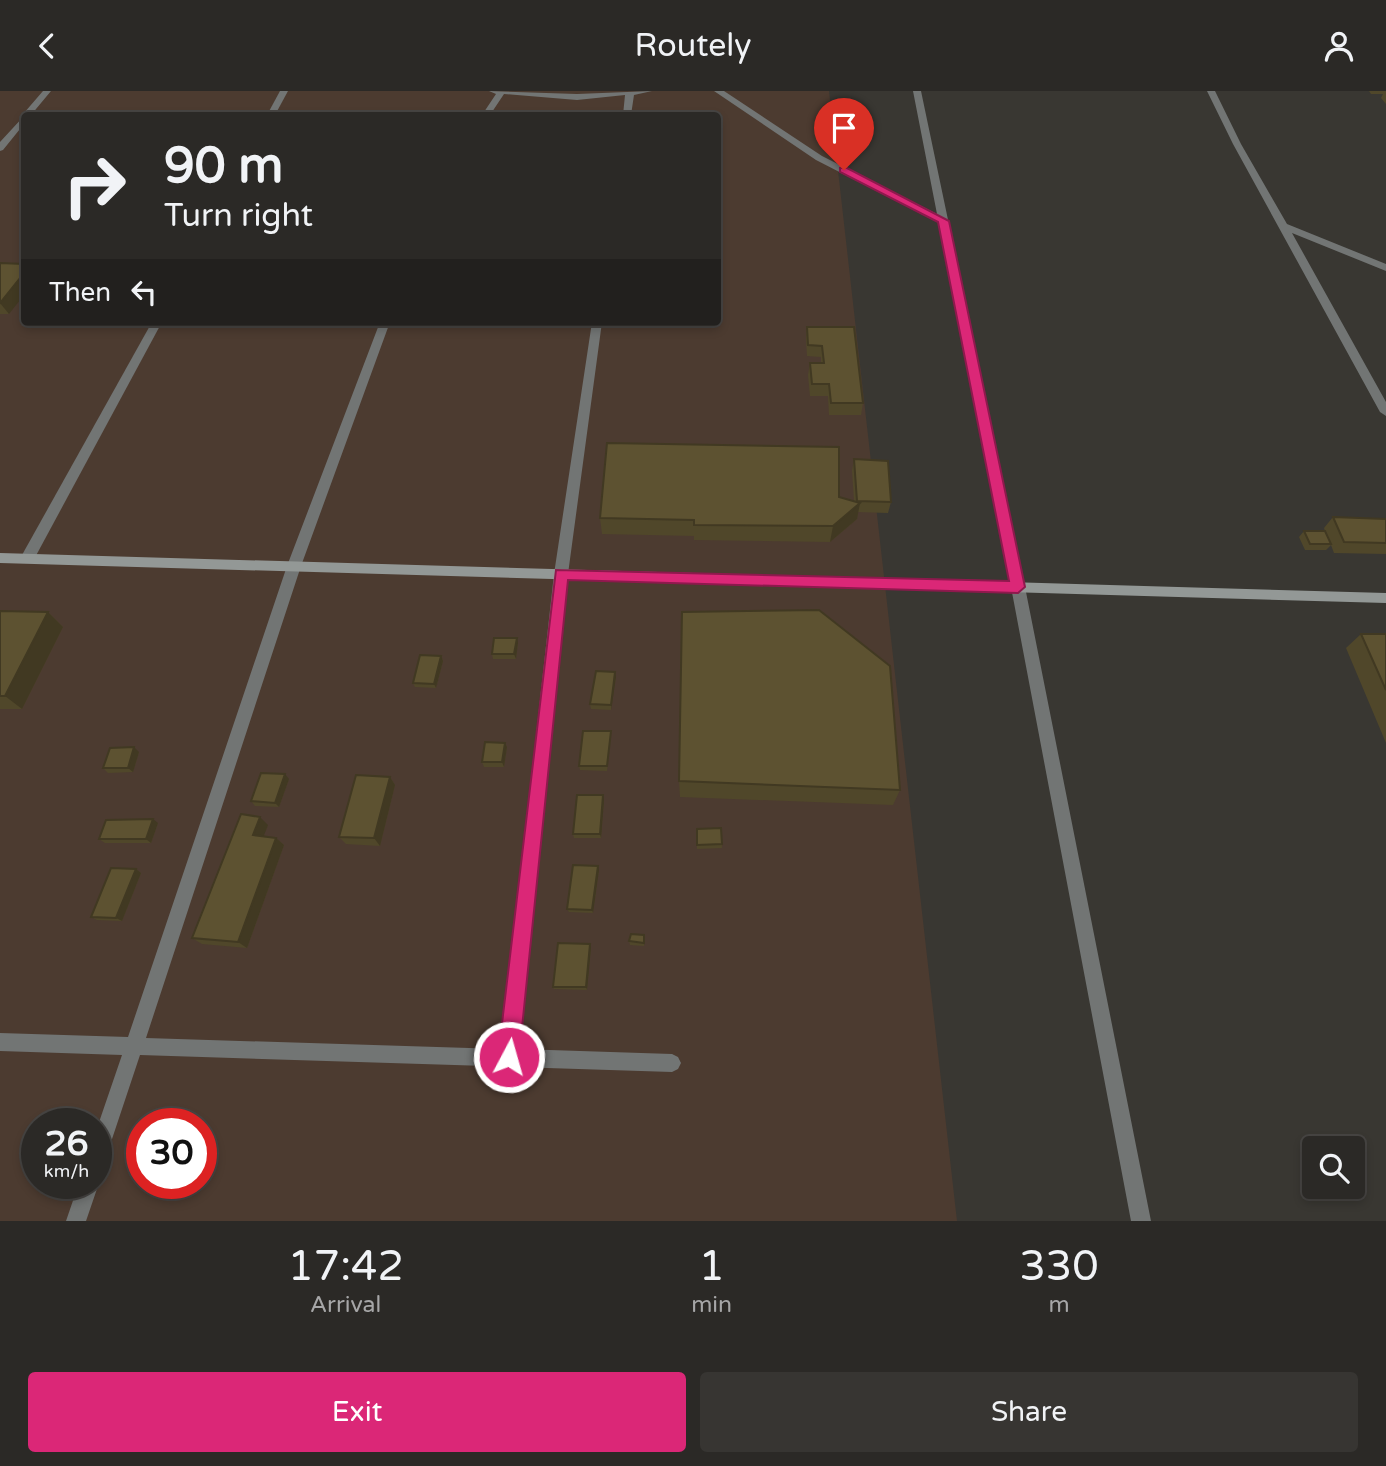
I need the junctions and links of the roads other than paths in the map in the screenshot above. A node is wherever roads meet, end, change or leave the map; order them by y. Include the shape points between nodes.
1 (47, 91) edge
2 (284, 91) edge
3 (648, 91) edge
4 (718, 91) edge
5 (917, 91) edge
6 (1211, 91) edge
7 (497, 92) edge
8 (630, 93) edge
9 (30, 112) edge
10 (273, 112) edge
11 (487, 112) edge
12 (627, 112) edge
13 (21, 123) edge
14 (0, 148) edge
15 (943, 221) junction
16 (1282, 226) junction
17 (1386, 268) edge
18 (155, 326) edge
19 (384, 326) edge
20 (596, 326) edge
21 (1386, 412) edge
22 (0, 558) edge
23 (27, 559) junction
24 (294, 566) junction
25 (561, 574) junction
26 (1018, 587) junction
27 (1386, 599) edge
28 (0, 1042) edge
29 (134, 1046) junction
30 (509, 1057) junction
31 (672, 1063) dead end
32 (112, 1112) edge
33 (84, 1199) edge
34 (76, 1221) edge
35 (1141, 1221) edge

1 - 9 street
2 - 10 street
3 - 8 street
4 - 15 street via 819,158
5 - 15 street
6 - 16 street
7 - 8 street via 577,97
7 - 11 street
8 - 12 street
13 - 14 street
15 - 26 street
16 - 17 street
16 - 21 street
18 - 23 street
19 - 24 street
20 - 25 street
22 - 23 main road
23 - 24 main road
24 - 25 main road
24 - 29 street
25 - 26 main road
25 - 30 street
26 - 27 main road
26 - 35 street
28 - 29 street
29 - 30 street
29 - 32 street
30 - 31 street
33 - 34 street

